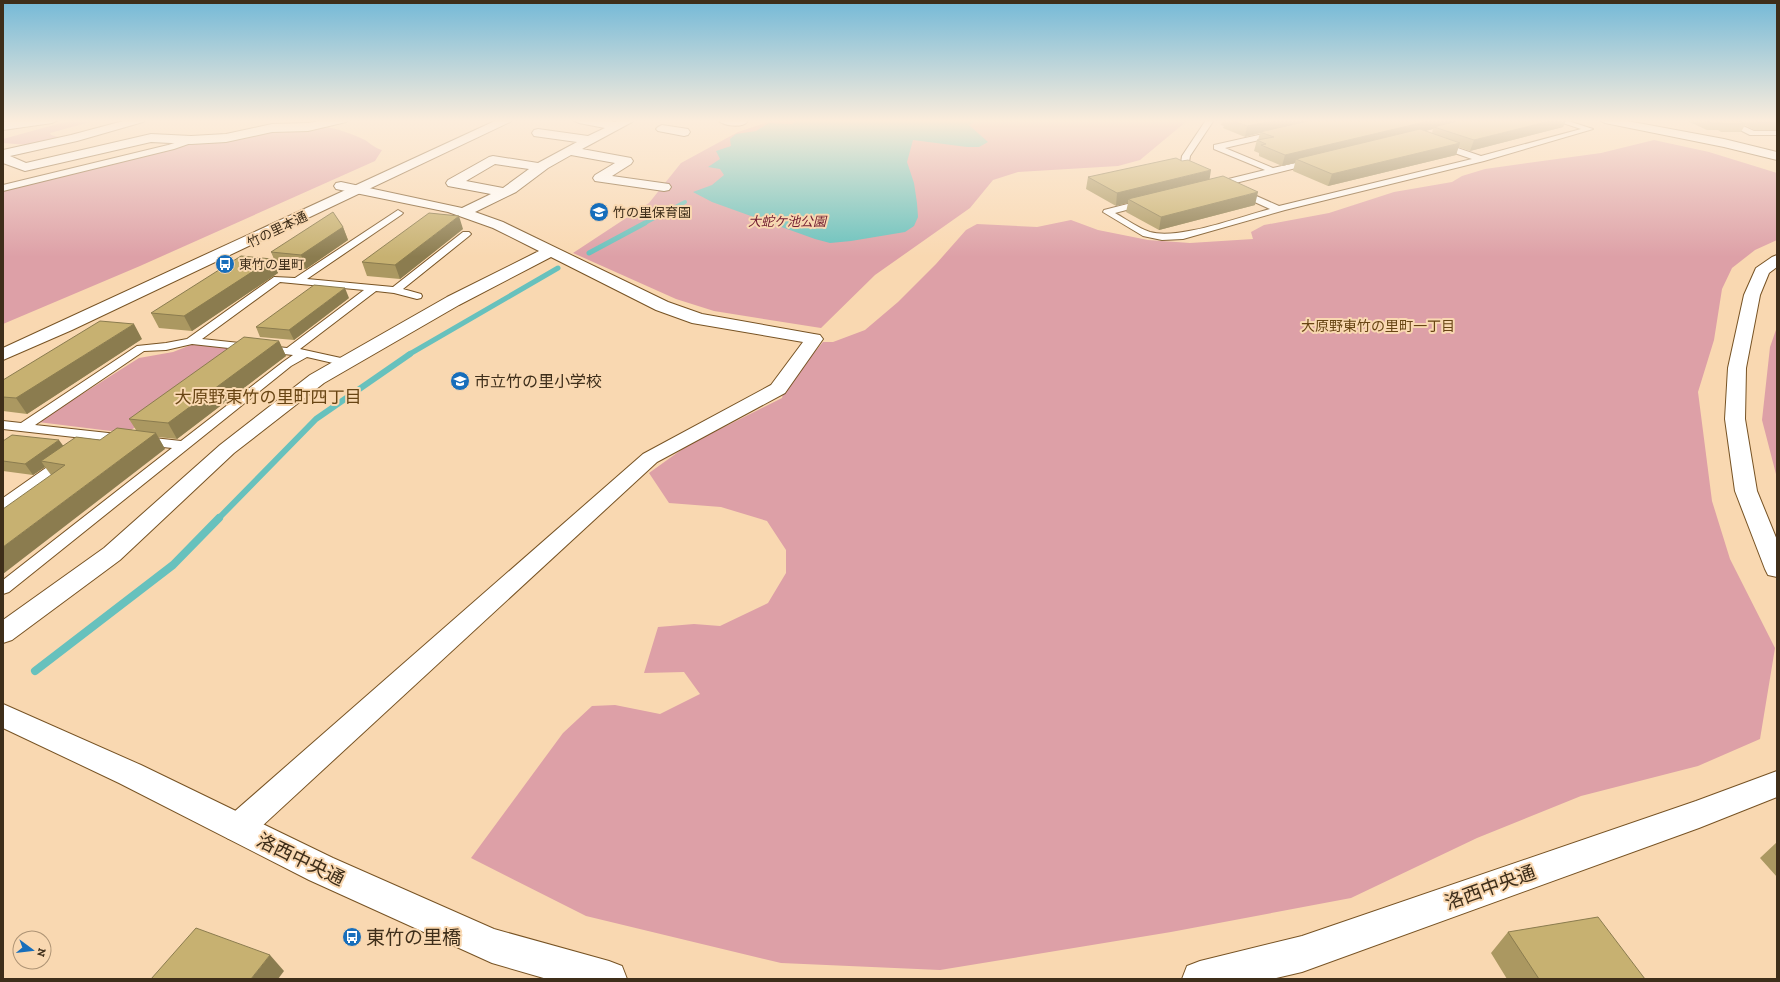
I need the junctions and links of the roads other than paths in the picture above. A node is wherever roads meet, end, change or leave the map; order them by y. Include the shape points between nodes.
1 (20, 166) edge
2 (34, 166) edge
3 (92, 166) edge
4 (392, 166) edge
5 (399, 166) edge
6 (482, 166) edge
7 (541, 166) edge
8 (619, 166) edge
9 (1190, 166) edge
10 (1260, 166) edge
11 (1294, 166) edge
12 (1454, 166) edge
13 (1178, 169) edge
14 (1273, 171) junction
15 (1221, 181) junction
16 (349, 187) junction
17 (664, 187) dead end
18 (1205, 187) edge
19 (3, 188) edge
20 (504, 192) junction
21 (1152, 200) edge
22 (1278, 210) junction
23 (398, 213) dead end
24 (463, 213) junction
25 (466, 234) dead end
26 (550, 250) junction
27 (1777, 260) edge
28 (297, 281) junction
29 (320, 283) junction
30 (374, 288) junction
31 (395, 290) junction
32 (307, 293) edge
33 (417, 296) dead end
34 (191, 341) junction
35 (3, 342) edge
36 (290, 351) junction
37 (305, 353) junction
38 (3, 355) edge
39 (346, 362) junction
40 (3, 425) edge
41 (23, 427) junction
42 (101, 436) junction
43 (182, 445) junction
44 (3, 505) edge
45 (1777, 569) edge
46 (3, 588) edge
47 (3, 633) edge
48 (3, 714) edge
49 (1777, 784) edge
50 (238, 828) junction
51 (609, 979) edge
52 (1200, 979) edge

1 - 2 street via 25,168
3 - 19 lane
4 - 16 street, 竹の里本通
5 - 16 street, 竹の里本通
6 - 20 street via 453,182
7 - 20 street
8 - 17 street via 600,178
9 - 13 lane via 1193,168
10 - 14 lane
11 - 14 lane
12 - 22 lane
14 - 15 lane
15 - 18 lane
15 - 22 lane
16 - 24 street
16 - 35 street, 竹の里本通
16 - 38 street, 竹の里本通 via 268,233
20 - 24 street
21 - 22 lane via 1107,212 1146,234 1162,237 1183,236
23 - 28 lane
24 - 26 street via 498,225
25 - 31 lane
26 - 39 street
26 - 50 street via 662,306 698,319 814,339 778,389 650,458
27 - 45 street via 1762,271 1752,295 1737,368 1734,419 1746,491
28 - 29 lane
28 - 34 lane via 278,279
29 - 30 lane
29 - 32 lane
30 - 31 lane
30 - 36 lane
31 - 33 lane
34 - 36 lane
34 - 41 lane via 164,348 141,348
36 - 37 lane
37 - 39 lane
37 - 43 lane
39 - 47 street via 317,379 227,448 112,554
40 - 41 lane
41 - 42 lane
42 - 43 lane
42 - 44 lane
43 - 46 lane
48 - 50 street, 洛西中央通
49 - 52 street, 洛西中央通 via 1302,954
50 - 51 street, 洛西中央通 via 386,899 492,946

